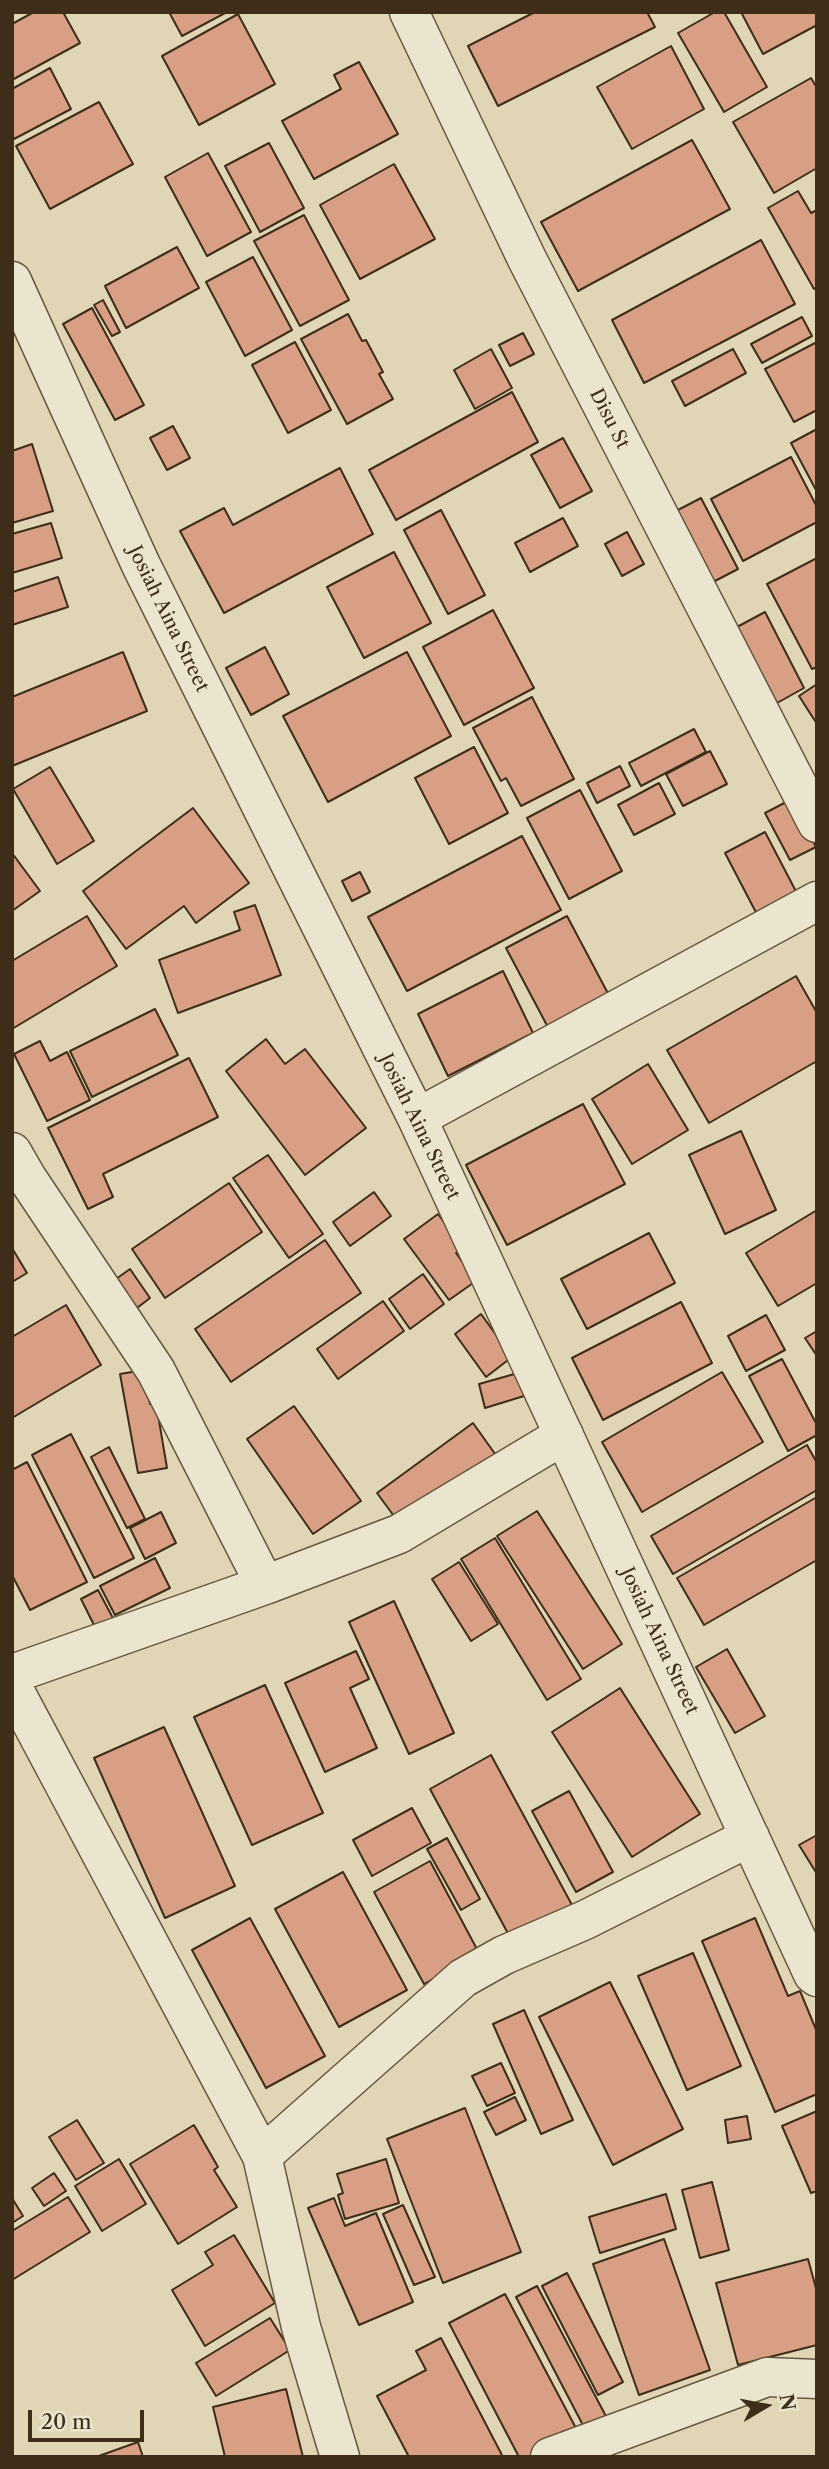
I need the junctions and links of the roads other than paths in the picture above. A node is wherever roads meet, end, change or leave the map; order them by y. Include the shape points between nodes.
1 (409, 12) edge
2 (12, 281) edge
3 (817, 823) edge
4 (817, 901) edge
5 (417, 1118) junction
6 (12, 1152) edge
7 (564, 1435) junction
8 (265, 1585) junction
9 (12, 1674) edge
10 (12, 1686) edge
11 (750, 1837) junction
12 (817, 1977) edge
13 (262, 2156) junction
14 (817, 2379) edge
15 (340, 2457) edge
16 (550, 2457) edge

1 - 3 street, Disu St via 527,259
2 - 5 street, Josiah Aina Street via 141,565
4 - 5 street
5 - 7 street, Josiah Aina Street
6 - 8 street via 156,1371
7 - 8 street via 400,1534
7 - 11 street, Josiah Aina Street
8 - 9 street
10 - 13 street
11 - 12 street, Josiah Aina Street
11 - 13 street via 463,1978
13 - 15 street via 301,2327
14 - 16 street via 768,2377

